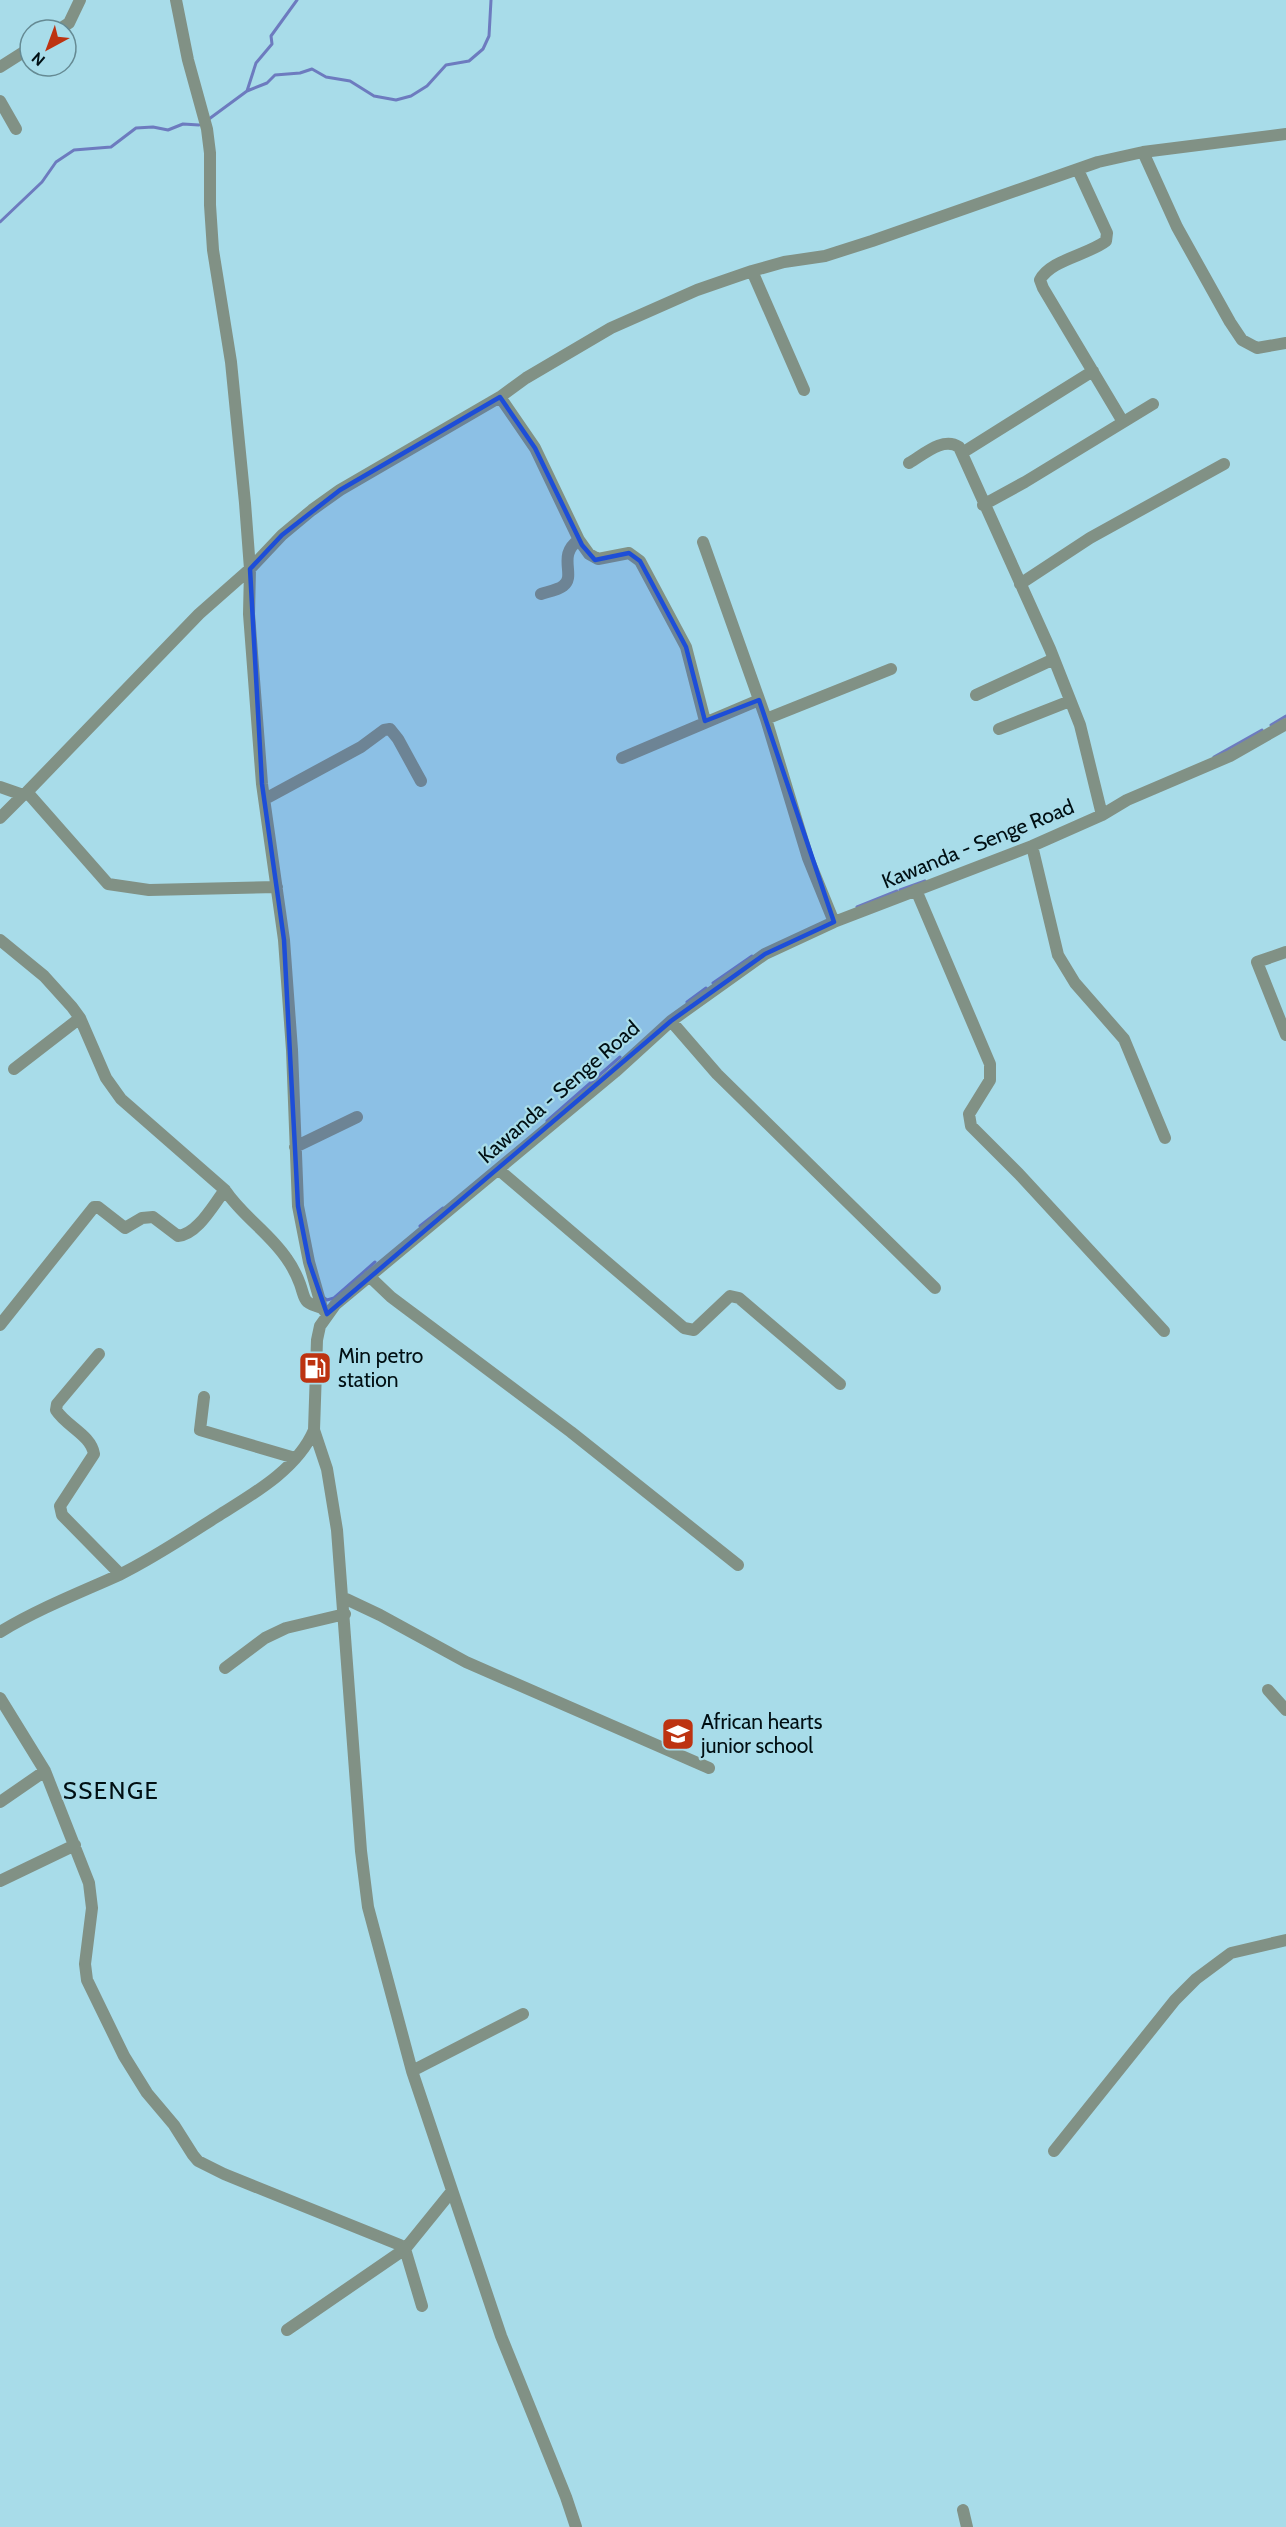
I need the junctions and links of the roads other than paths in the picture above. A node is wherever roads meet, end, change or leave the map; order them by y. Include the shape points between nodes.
1 (80, 0) edge
2 (176, 0) edge
3 (71, 18) edge
4 (18, 56) edge
5 (0, 67) edge
6 (0, 101) edge
7 (16, 129) dead end
8 (1286, 134) edge
9 (1143, 152) junction
10 (1078, 170) junction
11 (752, 271) junction
12 (1286, 343) edge
13 (1092, 371) junction
14 (804, 390) dead end
15 (500, 397) junction
16 (1154, 404) dead end
17 (1123, 422) junction
18 (962, 453) junction
19 (909, 463) dead end
20 (1224, 464) dead end
21 (983, 505) junction
22 (579, 540) junction
23 (703, 542) dead end
24 (250, 569) junction
25 (1020, 584) junction
26 (541, 594) dead end
27 (1054, 660) junction
28 (891, 669) dead end
29 (976, 695) dead end
30 (759, 700) junction
31 (1070, 701) junction
32 (766, 719) junction
33 (705, 722) junction
34 (1286, 724) edge
35 (999, 729) dead end
36 (622, 758) dead end
37 (421, 781) dead end
38 (0, 787) edge
39 (25, 794) junction
40 (265, 799) junction
41 (1102, 815) junction
42 (0, 818) edge
43 (1032, 846) junction
44 (277, 887) junction
45 (916, 890) junction
46 (834, 922) junction
47 (0, 940) edge
48 (1286, 952) edge
49 (80, 1018) junction
50 (671, 1021) junction
51 (1286, 1035) edge
52 (14, 1069) dead end
53 (357, 1117) dead end
54 (1165, 1138) dead end
55 (295, 1147) junction
56 (499, 1170) junction
57 (225, 1190) junction
58 (369, 1276) junction
59 (935, 1288) dead end
60 (324, 1311) junction
61 (0, 1325) edge
62 (1164, 1331) dead end
63 (99, 1354) dead end
64 (840, 1384) dead end
65 (204, 1397) dead end
66 (314, 1430) junction
67 (295, 1458) junction
68 (738, 1565) dead end
69 (120, 1574) junction
70 (344, 1598) junction
71 (345, 1614) junction
72 (0, 1632) edge
73 (225, 1668) dead end
74 (1268, 1690) dead end
75 (0, 1698) edge
76 (1286, 1710) edge
77 (709, 1768) dead end
78 (45, 1771) junction
79 (0, 1802) edge
80 (75, 1845) junction
81 (0, 1881) edge
82 (1286, 1940) edge
83 (523, 2014) dead end
84 (412, 2072) junction
85 (1054, 2151) dead end
86 (452, 2192) junction
87 (405, 2249) junction
88 (422, 2306) dead end
89 (287, 2330) dead end
90 (963, 2510) dead end
91 (576, 2527) edge
92 (967, 2527) edge

1 - 3 street
2 - 24 street via 209,145 213,250 231,362
4 - 5 street
6 - 7 street
8 - 9 street
9 - 10 street
9 - 12 street via 1177,227 1242,340 1257,348
10 - 11 street via 825,256
10 - 13 street via 1107,233 1106,241 1059,264 1040,280
11 - 14 street
11 - 15 street via 610,328
13 - 17 street
13 - 18 street
15 - 22 street via 535,448
15 - 24 street via 340,490 282,536
16 - 17 street
17 - 21 street
18 - 19 street via 948,443
18 - 21 street
20 - 25 street via 1090,538
21 - 25 street
22 - 26 street via 568,551 564,586
22 - 33 street via 593,558 629,553 640,561 686,647
23 - 30 street
24 - 39 street via 165,648
24 - 40 street via 249,614
25 - 27 street
27 - 29 street
27 - 31 street
28 - 32 street
30 - 32 street
30 - 33 street
31 - 35 street
31 - 41 street via 1080,725
32 - 46 street via 808,858
33 - 36 street
34 - 41 street, Kawanda - Senge Road via 1230,756 1127,800
37 - 40 street via 390,729
38 - 39 street
39 - 42 street
39 - 44 street via 108,884 149,890
40 - 44 street
41 - 43 street, Kawanda - Senge Road
43 - 45 street, Kawanda - Senge Road
43 - 54 street via 1058,955 1075,983 1124,1039
44 - 55 street via 284,940
45 - 46 street, Kawanda - Senge Road
45 - 62 street via 990,1064 990,1080 969,1114 971,1126
46 - 50 street, Kawanda - Senge Road via 765,954
47 - 49 street via 44,976
48 - 51 street via 1257,962
49 - 52 street
49 - 57 street via 106,1078 121,1099
50 - 56 street, Kawanda - Senge Road
50 - 59 street via 717,1074
53 - 55 street
55 - 60 street via 298,1206
56 - 58 street, Kawanda - Senge Road
56 - 64 street via 684,1328 694,1330 730,1296 739,1298
57 - 60 street via 236,1207 279,1247 300,1285 302,1297
57 - 61 street via 193,1230 178,1236 153,1217 142,1218 125,1228 94,1207
58 - 60 street, Kawanda - Senge Road
58 - 68 street via 391,1298 571,1432
60 - 66 street, Kawanda - Senge Road via 317,1340
63 - 69 street via 57,1404 61,1417 88,1441 94,1454 60,1506 62,1515
65 - 67 street via 200,1430
66 - 67 street
66 - 70 street via 327,1468
67 - 69 street via 259,1490
69 - 72 street
70 - 71 street
70 - 77 street via 466,1662
71 - 73 street via 286,1628 265,1638
71 - 84 street via 349,1703 368,1906
74 - 76 street
75 - 78 street
78 - 79 street
78 - 80 street
80 - 81 street
80 - 87 street via 89,1882 92,1908 85,1965 87,1980 134,2073 193,2155 224,2174 384,2237
82 - 85 street via 1231,1953 1196,1979 1174,2000
83 - 84 street
84 - 86 street
86 - 87 street
86 - 91 street via 501,2336
87 - 88 street
87 - 89 street
90 - 92 street

